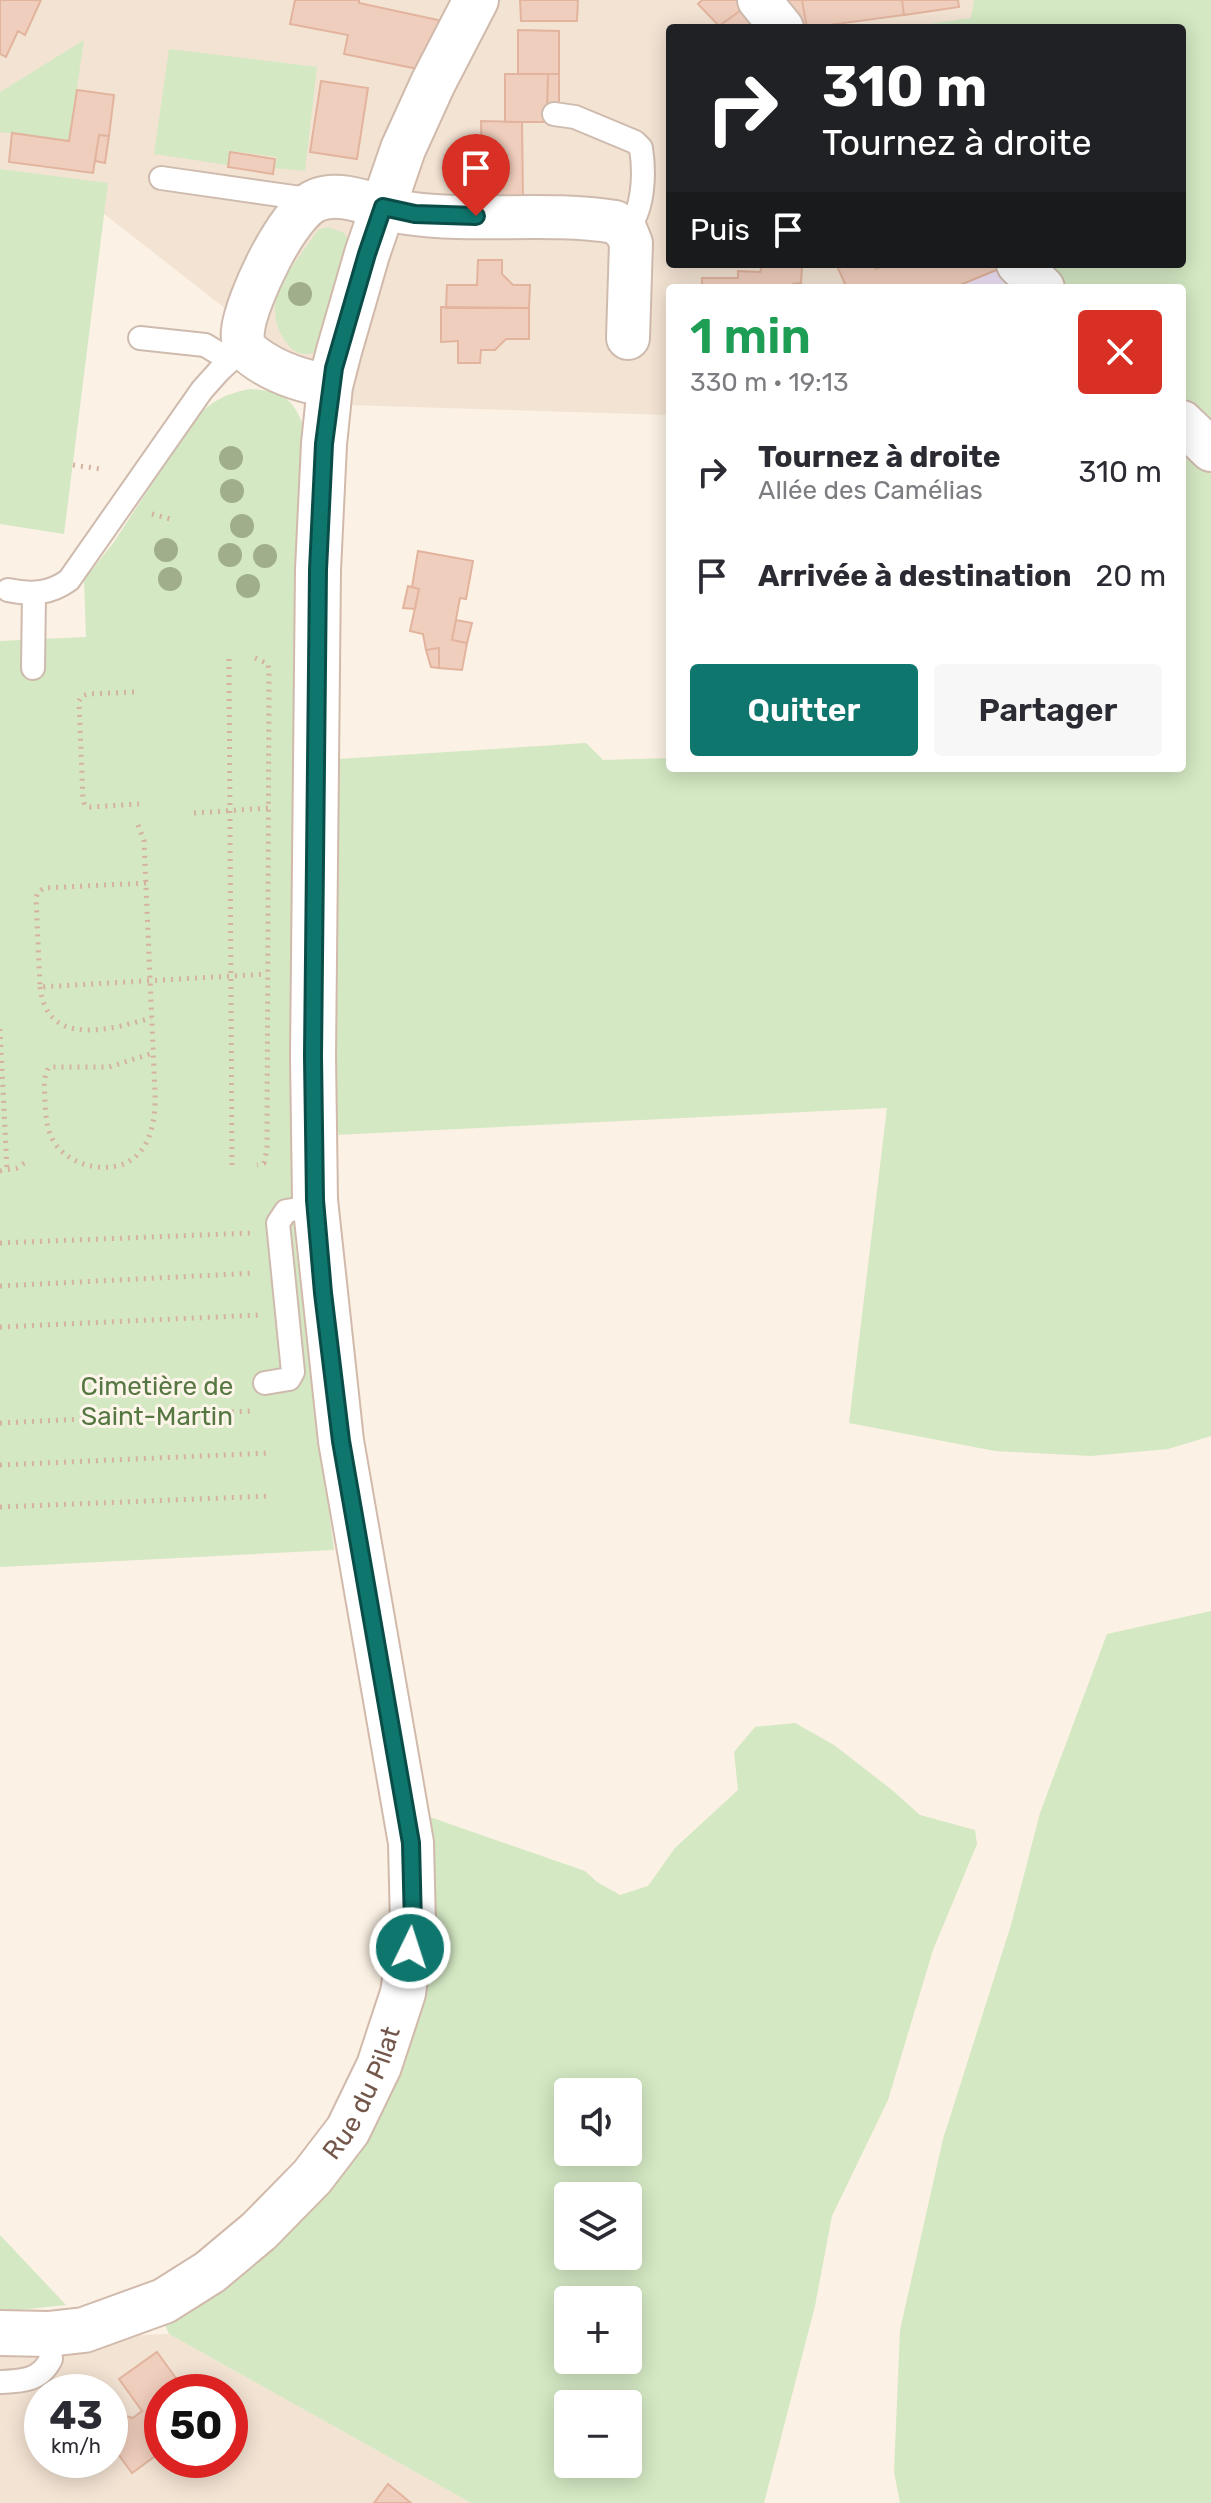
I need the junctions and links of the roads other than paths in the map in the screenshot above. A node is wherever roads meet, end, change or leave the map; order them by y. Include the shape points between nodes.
1 (476, 0) edge
2 (759, 0) edge
3 (779, 24) edge
4 (554, 114) dead end
5 (161, 178) dead end
6 (316, 200) junction
7 (383, 207) junction
8 (626, 231) junction
9 (1022, 268) edge
10 (1039, 284) edge
11 (140, 338) dead end
12 (628, 338) dead end
13 (237, 354) junction
14 (330, 386) junction
15 (1186, 426) edge
16 (1211, 450) edge
17 (8, 590) dead end
18 (34, 594) junction
19 (33, 668) dead end
20 (316, 1206) junction
21 (265, 1383) dead end
22 (0, 2333) edge
23 (48, 2334) junction
24 (0, 2382) edge

1 - 7 main road, Rue du Pilat via 403,149
2 - 3 street
4 - 8 lane via 575,117 641,148 640,203
5 - 6 lane
6 - 7 street via 334,197
6 - 13 street via 297,214 281,238 246,315
7 - 8 street via 415,214 599,220 615,222
7 - 14 main road, Rue du Pilat
8 - 12 street via 631,243
9 - 10 street
11 - 13 lane
13 - 14 street
13 - 18 lane via 202,390 69,580
14 - 20 main road, Rue du Pilat via 318,570
15 - 16 street
17 - 18 lane
18 - 19 lane
20 - 21 lane via 286,1211 278,1223 293,1372 289,1379
20 - 23 main road, Rue du Pilat via 341,1441 411,1843 413,1925 403,1993 379,2066 348,2130 312,2177 259,2231 164,2301 84,2330
22 - 23 main road, Rue du Pilat
23 - 24 lane via 51,2359 40,2375

